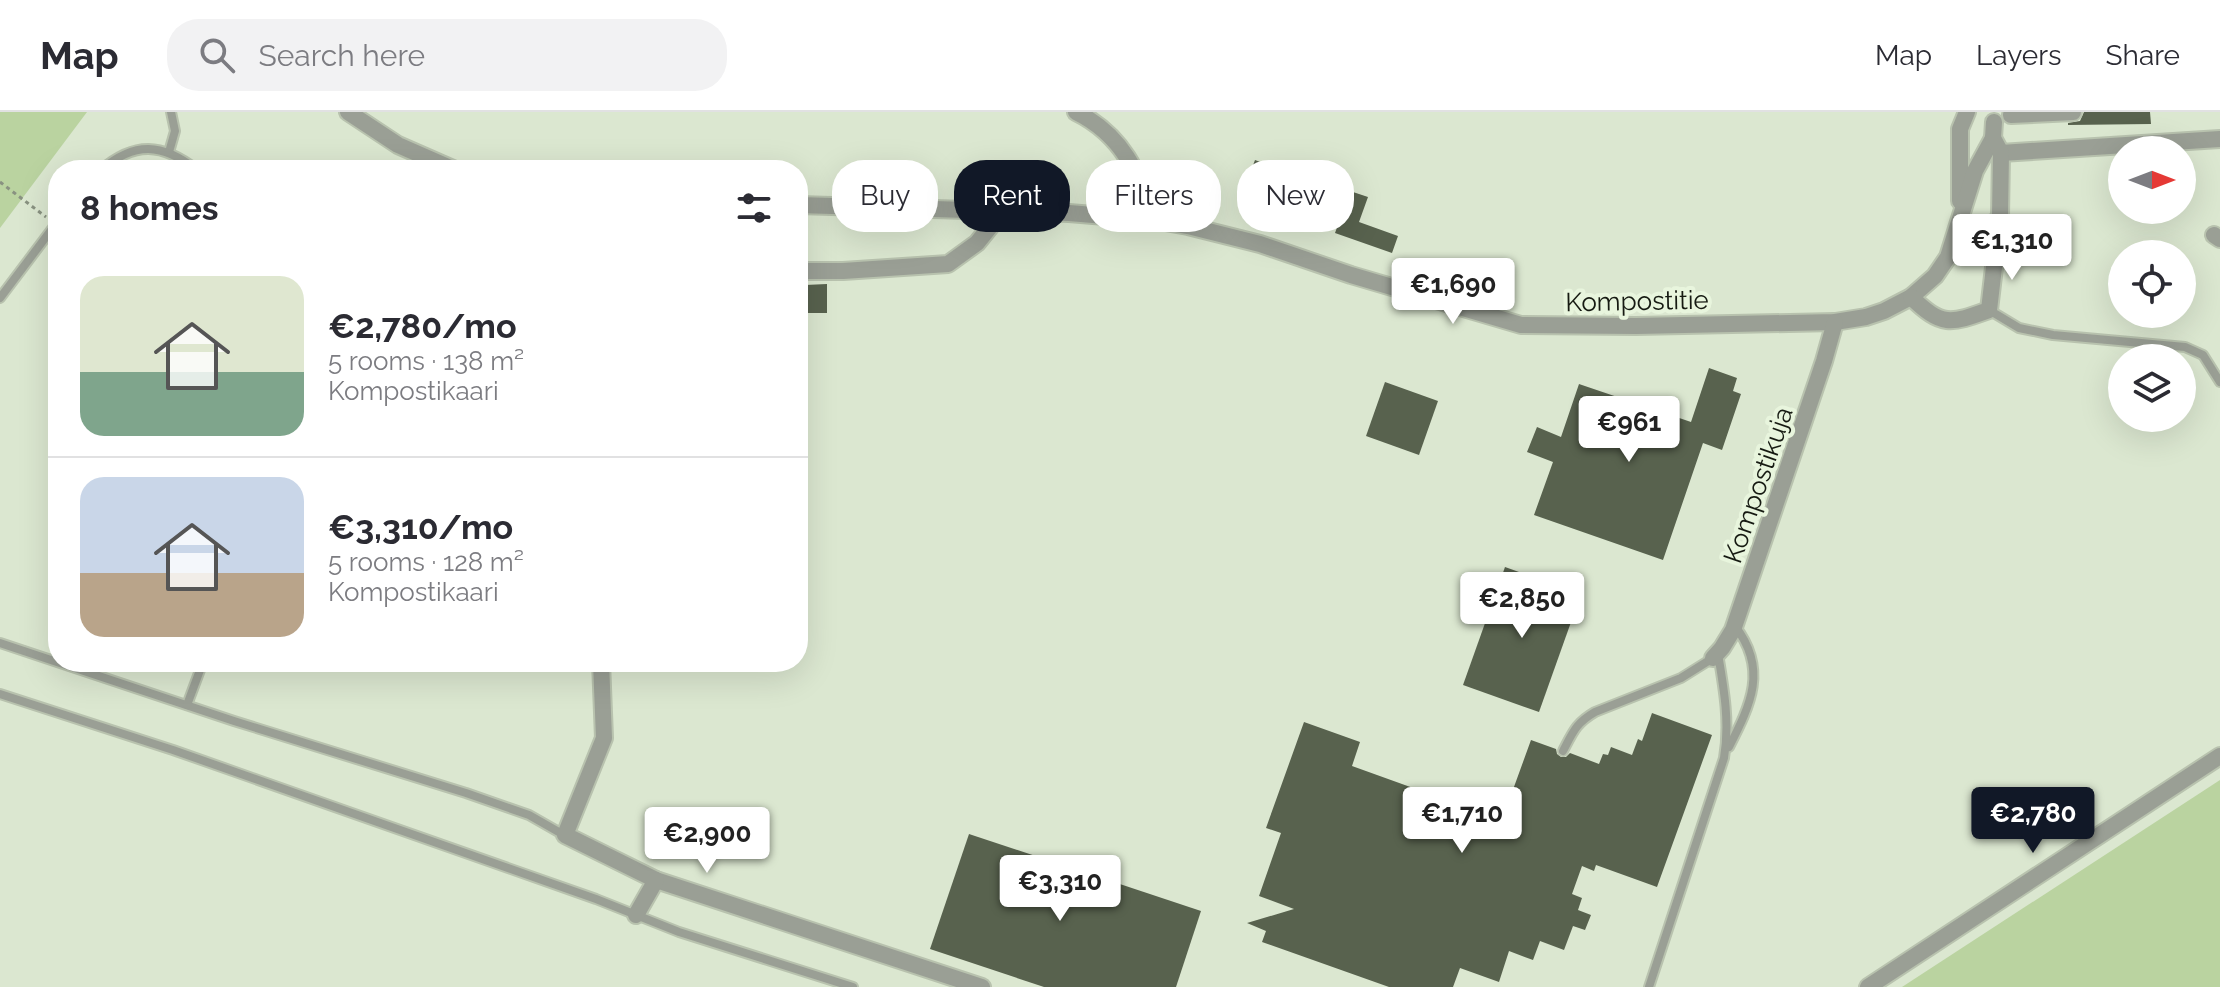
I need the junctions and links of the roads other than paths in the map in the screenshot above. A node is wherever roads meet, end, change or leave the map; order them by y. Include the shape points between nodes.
1 (171, 112) edge
2 (348, 112) edge
3 (1076, 112) edge
4 (1968, 112) edge
5 (2073, 112) edge
6 (2012, 114) edge
7 (1996, 138) junction
8 (2220, 139) edge
9 (169, 152) junction
10 (113, 160) edge
11 (181, 160) edge
12 (432, 160) edge
13 (1130, 160) edge
14 (808, 205) edge
15 (954, 210) edge
16 (2000, 216) junction
17 (1958, 225) junction
18 (986, 232) edge
19 (1212, 232) edge
20 (48, 235) edge
21 (808, 271) edge
22 (1911, 297) junction
23 (0, 298) edge
24 (1989, 310) junction
25 (1835, 322) junction
26 (2220, 382) edge
27 (1735, 626) junction
28 (0, 643) edge
29 (1715, 656) junction
30 (48, 659) edge
31 (87, 672) edge
32 (199, 672) edge
33 (601, 672) edge
34 (0, 694) edge
35 (187, 705) junction
36 (1563, 751) dead end
37 (2220, 756) edge
38 (1724, 758) junction
39 (565, 835) junction
40 (656, 880) junction
41 (636, 915) junction
42 (853, 987) edge
43 (982, 987) edge
44 (1649, 987) edge
45 (1868, 987) edge

1 - 9 lane via 175,131
2 - 12 street
3 - 13 street via 1094,121
4 - 7 street via 1984,121
4 - 17 street, Kompostitie via 1960,129
5 - 6 street
6 - 7 street
7 - 8 street
7 - 16 street
7 - 17 street, Kompostitie via 1979,162
9 - 10 lane via 135,151
9 - 11 lane
14 - 15 street, Kompostitie
16 - 17 lane
16 - 24 street
17 - 22 street, Kompostitie via 1948,257
18 - 21 street via 948,264
19 - 25 street, Kompostitie via 1521,325
20 - 23 lane
22 - 24 street via 1943,320
22 - 25 street, Kompostitie via 1866,317
24 - 26 lane via 2019,328 2053,335 2185,347 2203,355
25 - 27 street, Kompostikuja
27 - 29 street, Kompostikuja
27 - 38 lane via 1750,652 1754,688
28 - 30 lane
29 - 36 lane via 1681,678 1595,712 1575,726
29 - 38 lane via 1726,711
31 - 35 lane
32 - 35 lane
33 - 39 street via 604,738
34 - 41 lane
35 - 39 lane via 479,797
37 - 45 street
38 - 44 lane
39 - 40 street
40 - 41 street
40 - 43 street
41 - 42 lane

